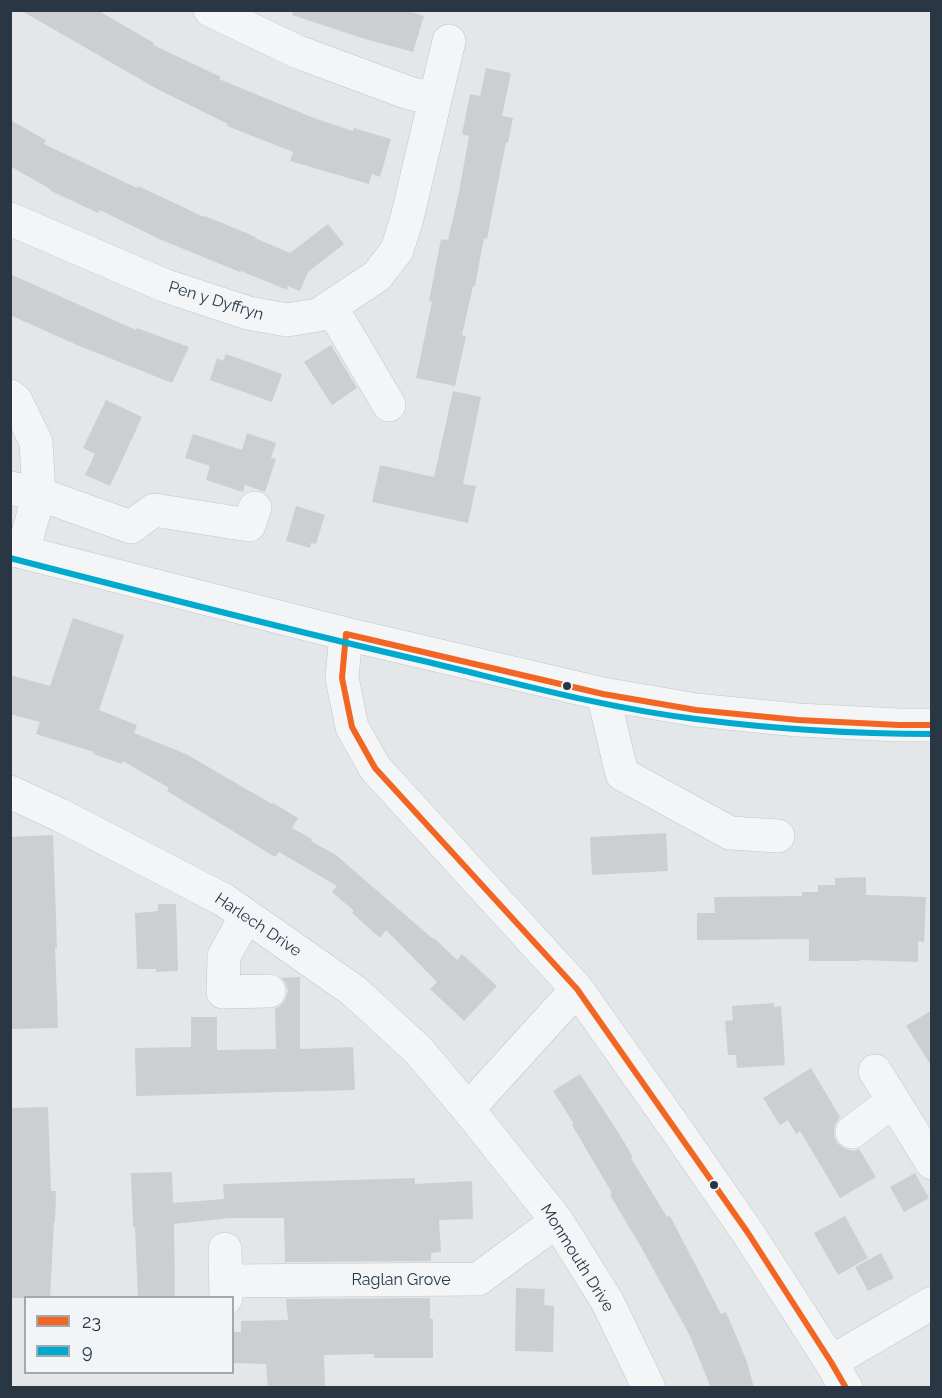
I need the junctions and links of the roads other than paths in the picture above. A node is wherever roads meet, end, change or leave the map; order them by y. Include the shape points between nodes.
1 (210, 10) edge
2 (449, 41) dead end
3 (435, 99) junction
4 (10, 219) edge
5 (331, 307) junction
6 (10, 396) edge
7 (389, 405) dead end
8 (25, 491) edge
9 (255, 508) dead end
10 (17, 550) edge
11 (346, 634) junction
12 (603, 694) junction
13 (932, 725) edge
14 (10, 792) edge
15 (778, 836) dead end
16 (246, 916) junction
17 (577, 989) junction
18 (269, 991) dead end
19 (875, 1071) dead end
20 (893, 1101) junction
21 (468, 1109) junction
22 (852, 1132) dead end
23 (932, 1163) edge
24 (557, 1221) junction
25 (226, 1276) edge
26 (932, 1303) edge
27 (838, 1375) edge
28 (649, 1388) edge

1 - 3 street via 298,52
2 - 3 street, Pen y Dyffryn
3 - 5 street, Pen y Dyffryn via 397,250 377,276
4 - 5 street, Pen y Dyffryn via 166,286 248,313 287,320 318,315
5 - 7 street
6 - 8 street via 36,442
8 - 9 street via 131,527 154,510 249,525
8 - 10 street
10 - 11 street
11 - 12 street
11 - 17 street via 342,678 352,727 375,768
12 - 13 street via 696,710 787,719
12 - 15 street via 622,774 730,833
14 - 16 street, Harlech Drive via 224,900
16 - 18 street via 224,956 223,992
16 - 21 street, Harlech Drive via 354,992 418,1050
17 - 21 street
17 - 27 street via 748,1233
19 - 20 street
20 - 22 street
20 - 23 street
21 - 24 street, Monmouth Drive
24 - 25 street, Raglan Grove via 478,1279
24 - 28 street, Monmouth Drive via 607,1301
26 - 27 street

